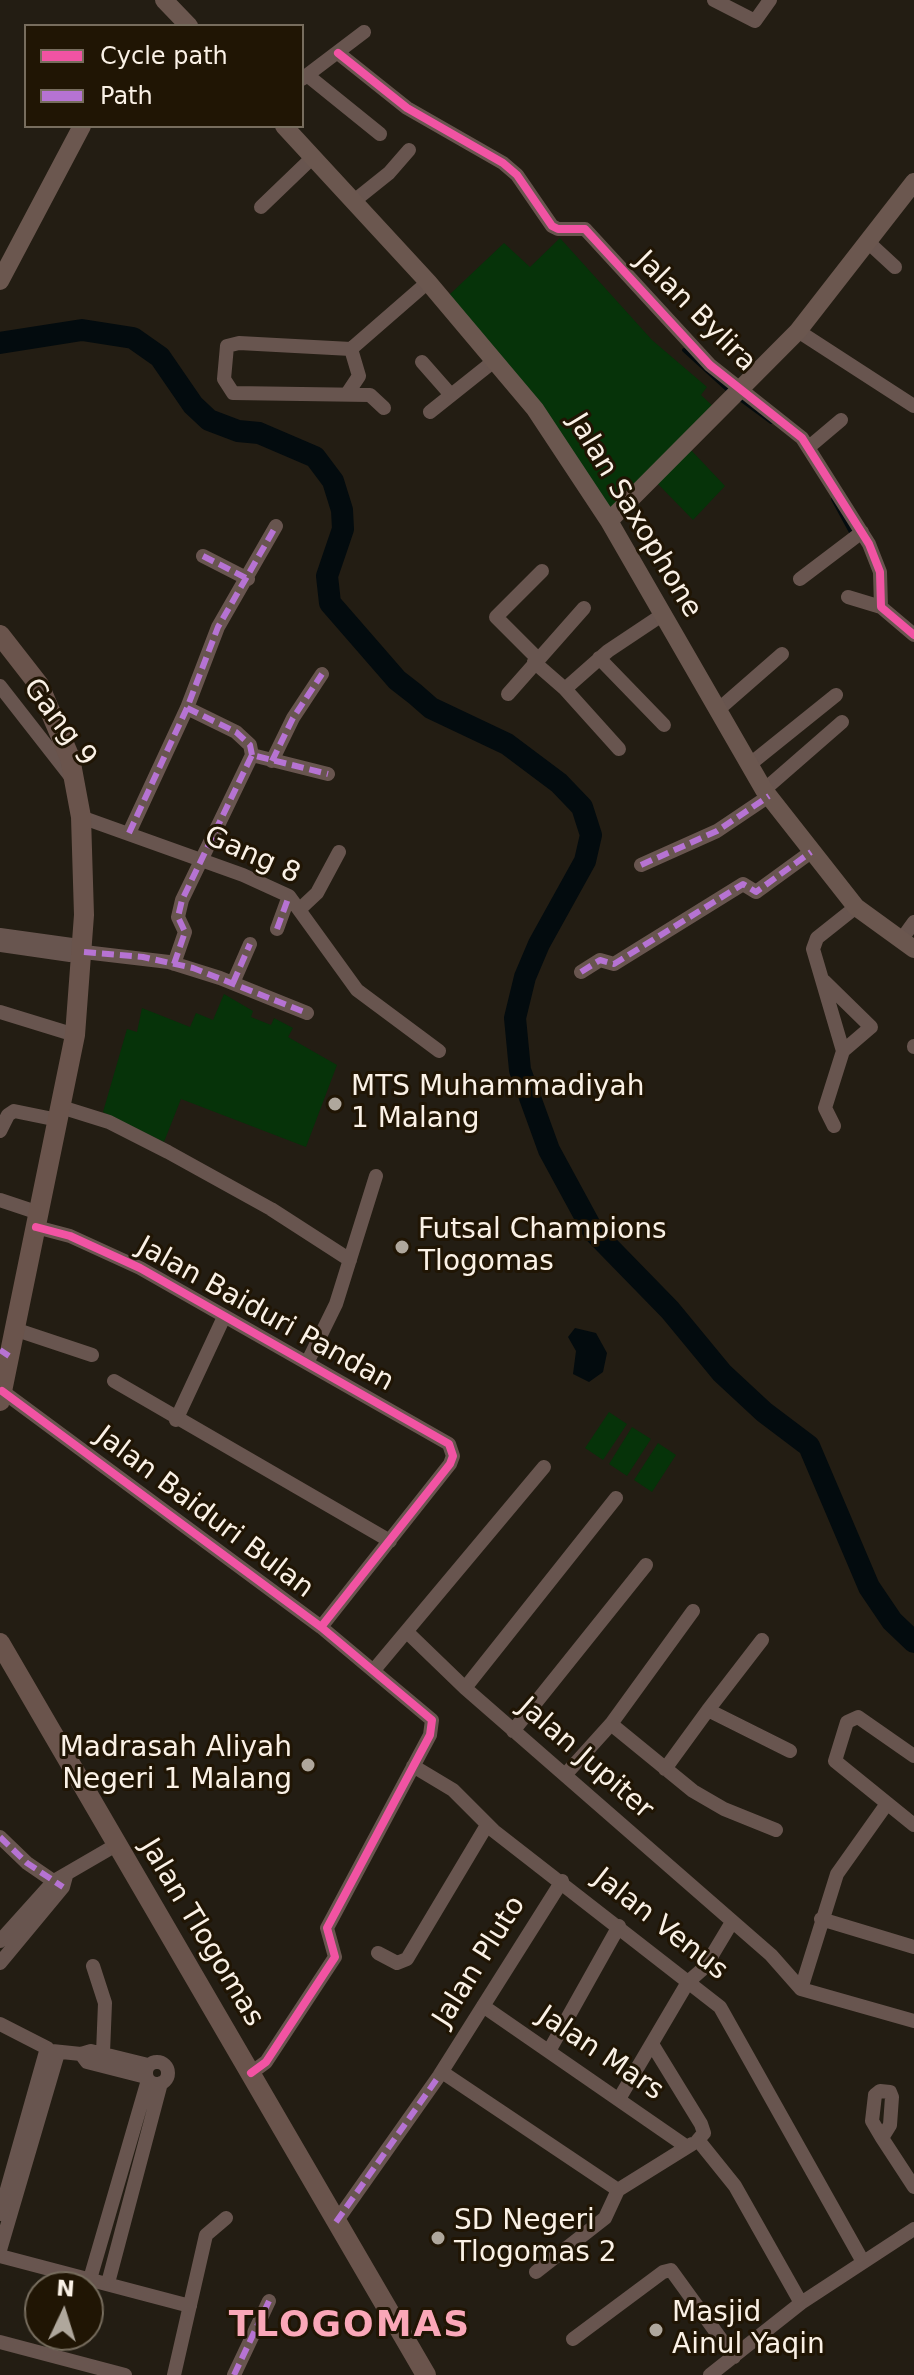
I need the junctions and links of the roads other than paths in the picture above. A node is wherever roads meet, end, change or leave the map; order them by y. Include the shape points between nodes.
1 (164, 0) edge
2 (714, 0) edge
3 (770, 0) edge
4 (182, 24) edge
5 (364, 32) dead end
6 (338, 53) junction
7 (305, 77) edge
8 (81, 128) edge
9 (286, 128) edge
10 (380, 134) dead end
11 (409, 150) dead end
12 (313, 157) junction
13 (914, 182) edge
14 (354, 201) junction
15 (261, 207) dead end
16 (869, 243) junction
17 (895, 267) dead end
18 (0, 281) edge
19 (428, 282) junction
20 (788, 342) junction
21 (351, 349) junction
22 (494, 361) junction
23 (422, 362) dead end
24 (359, 376) junction
25 (737, 393) junction
26 (347, 394) junction
27 (370, 395) junction
28 (451, 395) junction
29 (914, 406) edge
30 (384, 408) dead end
31 (430, 412) dead end
32 (841, 420) dead end
33 (809, 447) junction
34 (609, 521) junction
35 (276, 526) dead end
36 (855, 535) junction
37 (203, 556) dead end
38 (542, 571) dead end
39 (248, 579) junction
40 (800, 579) dead end
41 (848, 597) dead end
42 (875, 606) junction
43 (584, 608) dead end
44 (662, 615) junction
45 (0, 635) edge
46 (914, 635) edge
47 (782, 654) dead end
48 (599, 658) junction
49 (535, 660) junction
50 (322, 674) dead end
51 (0, 686) edge
52 (565, 689) junction
53 (508, 694) dead end
54 (836, 695) dead end
55 (187, 708) junction
56 (719, 709) junction
57 (842, 722) dead end
58 (664, 725) dead end
59 (619, 749) dead end
60 (252, 755) junction
61 (272, 761) junction
62 (749, 765) junction
63 (328, 774) dead end
64 (77, 790) junction
65 (766, 793) junction
66 (81, 817) junction
67 (129, 833) junction
68 (339, 852) dead end
69 (811, 852) junction
70 (201, 861) junction
71 (641, 865) dead end
72 (289, 896) junction
73 (856, 907) junction
74 (301, 908) junction
75 (914, 922) edge
76 (277, 929) dead end
77 (0, 935) edge
78 (20, 943) junction
79 (250, 944) dead end
80 (908, 944) edge
81 (0, 945) edge
82 (84, 952) junction
83 (174, 964) junction
84 (581, 972) dead end
85 (824, 981) junction
86 (233, 983) junction
87 (0, 1012) edge
88 (307, 1013) dead end
89 (75, 1035) junction
90 (439, 1051) dead end
91 (843, 1051) junction
92 (60, 1114) junction
93 (834, 1126) dead end
94 (0, 1131) edge
95 (376, 1176) dead end
96 (0, 1200) edge
97 (38, 1220) junction
98 (350, 1260) junction
99 (224, 1317) junction
100 (14, 1329) junction
101 (4, 1353) edge
102 (92, 1355) dead end
103 (307, 1363) junction
104 (114, 1381) dead end
105 (1, 1396) edge
106 (176, 1420) junction
107 (544, 1467) dead end
108 (616, 1498) dead end
109 (390, 1541) junction
110 (646, 1565) dead end
111 (693, 1611) dead end
112 (321, 1627) junction
113 (407, 1632) junction
114 (762, 1640) dead end
115 (0, 1643) edge
116 (374, 1670) junction
117 (465, 1688) junction
118 (708, 1710) junction
119 (611, 1724) junction
120 (513, 1731) junction
121 (790, 1751) dead end
122 (914, 1756) edge
123 (413, 1766) junction
124 (665, 1769) junction
125 (565, 1775) junction
126 (886, 1805) junction
127 (487, 1825) junction
128 (914, 1825) edge
129 (776, 1830) dead end
130 (0, 1837) edge
131 (112, 1847) junction
132 (61, 1881) junction
133 (562, 1881) junction
134 (821, 1919) junction
135 (732, 1922) junction
136 (619, 1926) junction
137 (0, 1941) edge
138 (914, 1947) edge
139 (378, 1953) dead end
140 (0, 1963) edge
141 (93, 1966) dead end
142 (688, 1982) junction
143 (801, 1989) junction
144 (483, 2006) junction
145 (914, 2021) edge
146 (0, 2024) edge
147 (652, 2044) junction
148 (52, 2050) junction
149 (549, 2051) junction
150 (103, 2053) junction
151 (81, 2054) junction
152 (442, 2072) junction
153 (251, 2073) junction
154 (151, 2076) junction
155 (619, 2099) junction
156 (882, 2138) dead end
157 (693, 2143) junction
158 (119, 2174) junction
159 (137, 2179) junction
160 (914, 2187) edge
161 (618, 2190) junction
162 (0, 2214) edge
163 (226, 2218) dead end
164 (336, 2222) junction
165 (914, 2229) edge
166 (0, 2253) edge
167 (862, 2260) junction
168 (62, 2271) edge
169 (92, 2271) edge
170 (536, 2272) dead end
171 (104, 2282) edge
172 (108, 2283) junction
173 (269, 2301) dead end
174 (801, 2303) junction
175 (190, 2306) junction
176 (573, 2339) dead end
177 (0, 2342) edge
178 (734, 2357) junction
179 (125, 2375) edge
180 (174, 2375) edge
181 (234, 2375) edge
182 (426, 2375) edge
183 (710, 2375) edge

1 - 4 main road
2 - 3 street via 755,21
5 - 6 street
6 - 7 street
6 - 25 street, Jalan Bylira via 407,108 503,163 552,226 585,229
7 - 10 street
8 - 18 main road
9 - 12 main road, Jalan Saxophone
11 - 14 street
12 - 14 main road, Jalan Saxophone
12 - 15 street
13 - 16 main road
14 - 19 main road, Jalan Saxophone
16 - 17 street
16 - 20 main road
19 - 21 street
19 - 22 main road, Jalan Saxophone
20 - 25 main road
20 - 29 street
21 - 24 street
21 - 26 street via 239,343 226,351 224,379 233,393
22 - 28 street
22 - 34 main road, Jalan Saxophone via 550,429
23 - 28 street
24 - 26 street
24 - 27 street
25 - 33 street, Jalan Bylira
25 - 34 main road
26 - 27 street
27 - 30 street
28 - 31 street
32 - 33 street
33 - 36 street, Jalan Bylira
34 - 44 main road, Jalan Saxophone
35 - 39 street
36 - 40 street
36 - 42 street, Jalan Bylira via 880,572
37 - 39 street
38 - 49 street via 496,617
39 - 55 street via 218,627
41 - 42 street
42 - 46 street
43 - 49 street
44 - 48 street
44 - 56 main road, Jalan Saxophone
45 - 64 main road via 51,708
47 - 56 street
48 - 52 street
48 - 58 street
49 - 52 street
49 - 53 street
50 - 61 street
51 - 64 street, Gang 9 via 68,771
52 - 59 street
54 - 62 street
55 - 60 street via 236,732 250,745
55 - 67 street
56 - 62 main road, Jalan Saxophone
57 - 65 street
60 - 61 street
60 - 70 street
61 - 63 street
62 - 65 main road, Jalan Saxophone
64 - 66 main road
65 - 69 main road, Jalan Saxophone
65 - 71 street via 717,831
66 - 67 street, Gang 8
66 - 82 main road
67 - 70 street, Gang 8
68 - 74 street via 317,893
69 - 73 main road, Jalan Saxophone
69 - 84 street via 756,892 743,884 614,964 600,960
70 - 72 street, Gang 8
70 - 83 street via 180,908 179,923 185,932
72 - 74 street, Gang 8
72 - 76 street
73 - 80 main road, Jalan Saxophone
73 - 85 street via 817,938 814,945
74 - 90 street, Gang 8 via 357,990
75 - 80 street
77 - 78 street
78 - 81 street
78 - 82 street via 72,945
79 - 86 street
82 - 83 street
82 - 89 main road
83 - 86 street
85 - 91 street
85 - 91 street via 871,1027
86 - 88 street
87 - 89 street
89 - 92 main road
91 - 93 street via 825,1108
92 - 94 street via 14,1111
92 - 97 main road
92 - 98 street via 109,1122 271,1209
95 - 98 street
96 - 97 street, Jalan Baiduri Pandan
97 - 99 street, Jalan Baiduri Pandan
97 - 100 main road
98 - 103 street via 336,1304
99 - 103 street, Jalan Baiduri Pandan
99 - 106 street
100 - 101 main road
100 - 102 street
101 - 105 main road
103 - 109 street, Jalan Baiduri Pandan via 438,1436 453,1450 450,1464
104 - 106 street
105 - 112 street, Jalan Baiduri Bulan
106 - 109 street
107 - 113 street
108 - 117 street
109 - 112 street
110 - 120 street
111 - 119 street
112 - 116 street, Jalan Baiduri Bulan
113 - 116 street
113 - 117 street, Jalan Jupiter
114 - 118 street
115 - 131 main road, Jalan Tlogomas
116 - 123 street, Jalan Baiduri Bulan via 429,1715 433,1725
117 - 120 street, Jalan Jupiter
118 - 121 street
118 - 124 street
119 - 124 street
119 - 125 street
120 - 125 street, Jalan Jupiter
122 - 126 street via 863,1719 847,1722 835,1761
123 - 127 street, Jalan Venus via 453,1790
123 - 153 street via 327,1928 336,1954 266,2062
124 - 129 street via 706,1799
125 - 135 street, Jalan Jupiter
126 - 128 street
126 - 134 street via 837,1874
127 - 133 street, Jalan Venus
127 - 139 street via 407,1959 397,1963
130 - 132 street via 27,1863
131 - 132 street
131 - 153 main road, Jalan Tlogomas
132 - 137 street
132 - 140 street
133 - 136 street, Jalan Venus
133 - 144 street, Jalan Pluto
134 - 138 street
134 - 143 street
135 - 142 street via 705,1967
135 - 143 street, Jalan Jupiter
136 - 142 street, Jalan Venus
136 - 149 street
141 - 150 street via 105,2003
142 - 147 street
142 - 167 street, Jalan Venus via 728,2017
143 - 145 street
144 - 149 street, Jalan Mars
144 - 152 street, Jalan Pluto
146 - 148 street
147 - 155 street
147 - 157 street via 701,2124 704,2133
148 - 151 street
148 - 162 street
148 - 166 street
149 - 155 street, Jalan Mars
150 - 151 street
150 - 154 street
151 - 154 street via 87,2062
152 - 161 street
152 - 164 street, Jalan Pluto
153 - 164 main road, Jalan Tlogomas
154 - 158 street
154 - 159 street
155 - 157 street, Jalan Mars
156 - 160 street
157 - 161 street
157 - 174 street via 735,2186
158 - 159 street
158 - 169 street
159 - 172 street
161 - 170 street via 605,2218
163 - 175 street via 206,2235
164 - 182 main road, Jalan Tlogomas
165 - 167 street
166 - 168 street
167 - 174 street
171 - 172 street
172 - 175 street
173 - 181 street
174 - 178 street
175 - 180 street
176 - 178 street via 671,2270
177 - 179 street
178 - 183 street

